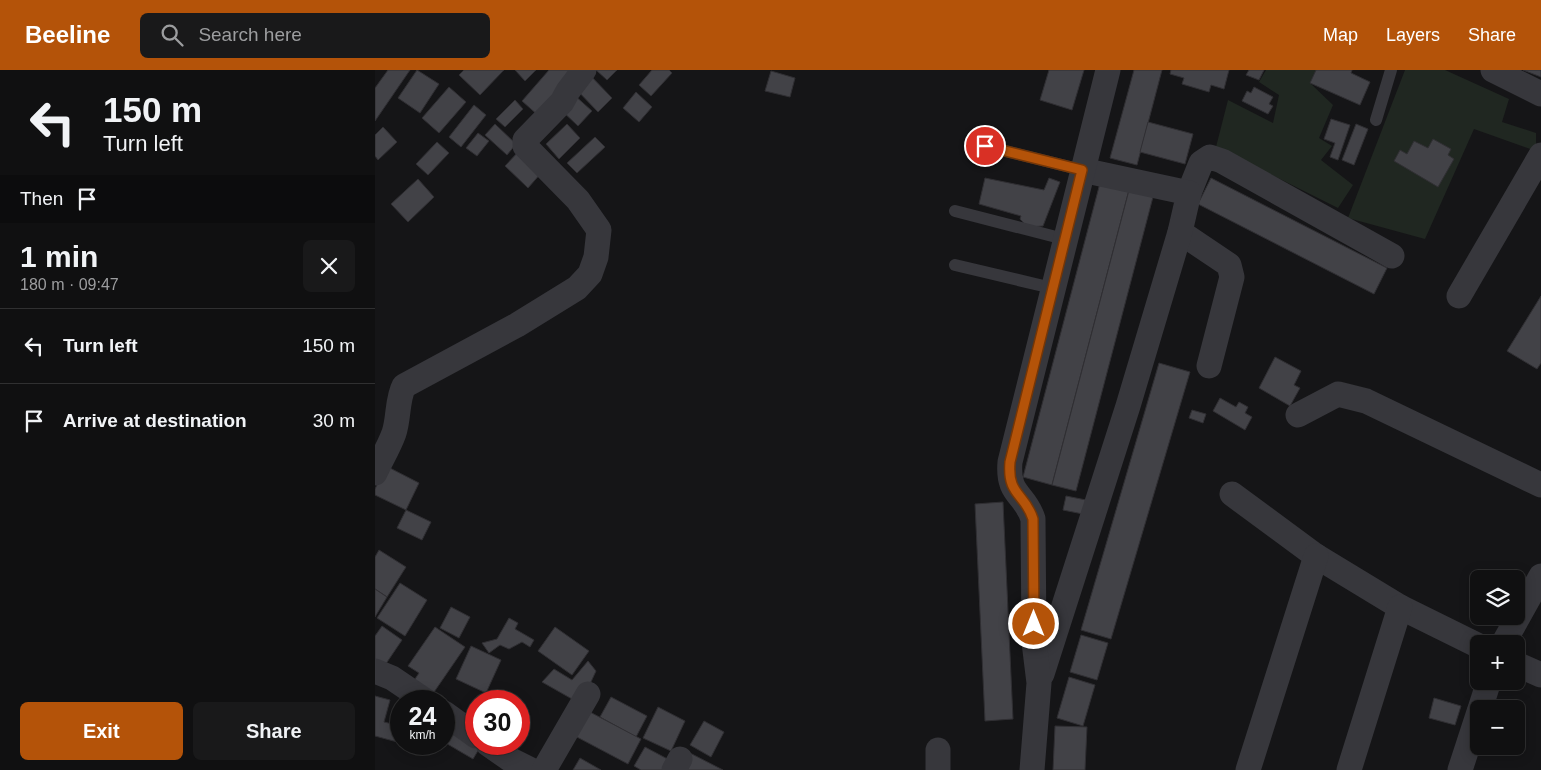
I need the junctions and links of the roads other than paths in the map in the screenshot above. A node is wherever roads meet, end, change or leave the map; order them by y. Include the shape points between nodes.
1 (585, 70) edge
2 (1108, 70) edge
3 (1391, 70) edge
4 (1493, 70) edge
5 (1541, 94) edge
6 (1376, 120) dead end
7 (985, 146) dead end
8 (1541, 155) edge
9 (1082, 170) junction
10 (1189, 193) junction
11 (955, 211) dead end
12 (1180, 232) junction
13 (1064, 239) junction
14 (1392, 256) dead end
15 (955, 265) dead end
16 (1052, 288) junction
17 (1459, 296) dead end
18 (1209, 366) dead end
19 (1298, 416) dead end
20 (375, 473) edge
21 (1541, 485) edge
22 (1232, 494) dead end
23 (1316, 556) junction
24 (1541, 576) edge
25 (1400, 607) junction
26 (1508, 635) edge
27 (1470, 642) edge
28 (1525, 668) edge
29 (375, 671) edge
30 (1541, 675) edge
31 (1039, 683) junction
32 (410, 690) edge
33 (588, 694) dead end
34 (1470, 738) edge
35 (504, 755) edge
36 (531, 770) edge
37 (544, 770) edge
38 (1031, 770) edge
39 (1248, 770) edge
40 (1349, 770) edge
41 (1460, 770) edge

1 - 20 street via 562,102 525,140 525,146 578,200 599,230 597,257 589,274 577,288 517,325 405,386 401,392 394,433
2 - 9 street
3 - 6 lane
4 - 5 street
7 - 9 lane
8 - 17 street
9 - 10 street
9 - 13 street
10 - 12 street
10 - 14 street via 1201,163 1210,157
11 - 13 lane
12 - 18 street via 1229,265 1232,277
12 - 31 street
13 - 16 street
15 - 16 lane
16 - 31 street via 1009,475 1016,495 1028,507 1033,519 1034,642
19 - 21 street via 1337,394 1349,395 1366,400
22 - 23 street
23 - 25 street
23 - 39 street
24 - 26 street
25 - 27 street
25 - 40 street
28 - 30 street
29 - 32 street
31 - 38 street
33 - 37 street
34 - 41 street
35 - 36 street

